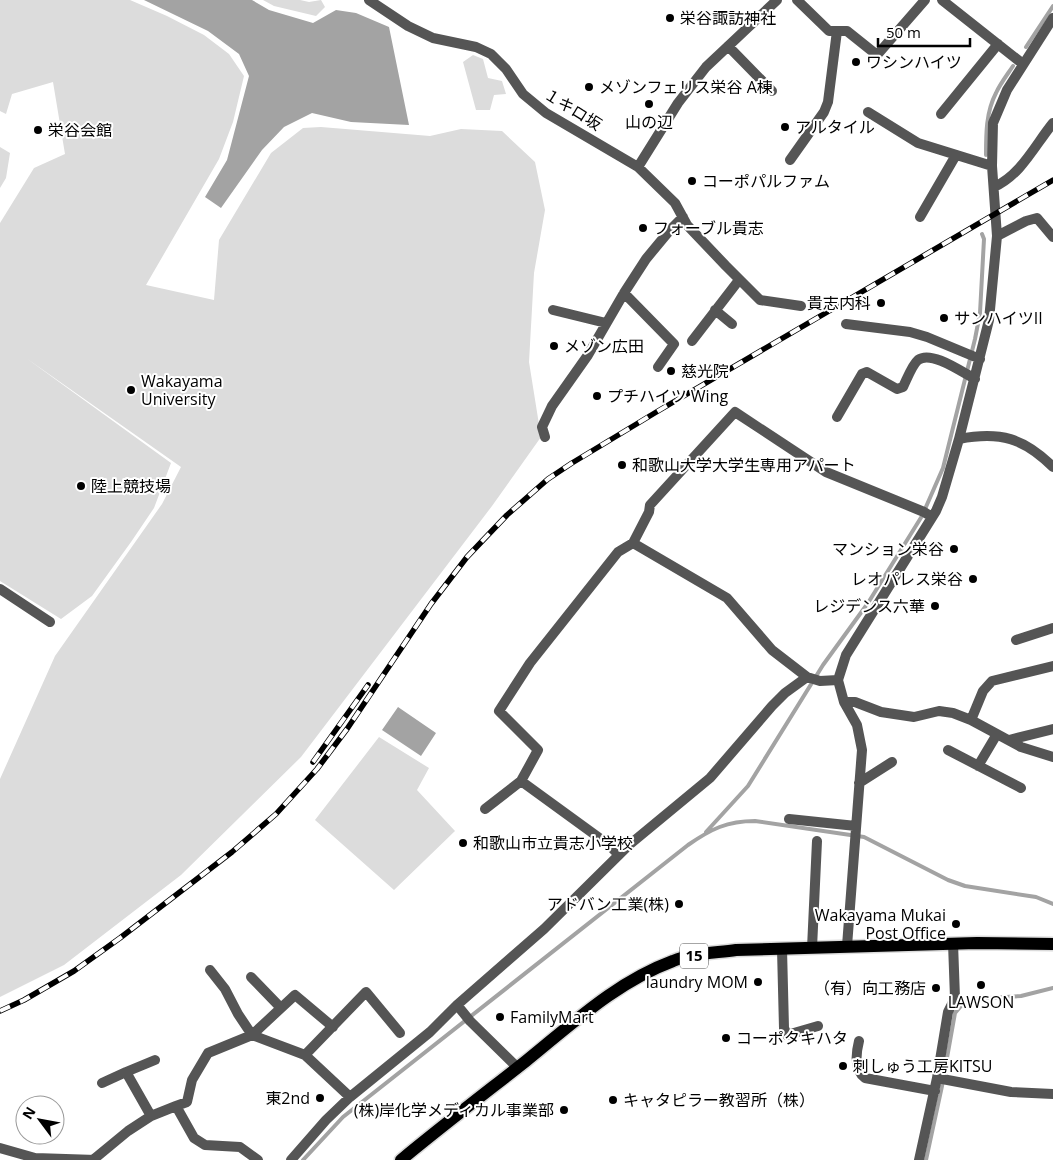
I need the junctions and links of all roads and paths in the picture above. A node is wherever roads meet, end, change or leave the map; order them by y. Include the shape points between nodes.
1 (369, 0) edge
2 (777, 0) edge
3 (797, 0) edge
4 (925, 0) edge
5 (942, 0) edge
6 (1053, 18) edge
7 (837, 31) junction
8 (998, 44) junction
9 (728, 46) junction
10 (1023, 64) junction
11 (772, 91) dead end
12 (868, 112) dead end
13 (941, 114) dead end
14 (1053, 123) edge
15 (956, 155) junction
16 (790, 160) dead end
17 (992, 166) junction
18 (638, 167) junction
19 (994, 187) junction
20 (920, 217) dead end
21 (683, 218) junction
22 (997, 236) junction
23 (1053, 237) edge
24 (739, 280) junction
25 (624, 293) junction
26 (801, 306) dead end
27 (553, 310) dead end
28 (716, 310) junction
29 (606, 323) junction
30 (732, 324) dead end
31 (846, 324) dead end
32 (692, 341) dead end
33 (977, 358) junction
34 (658, 366) dead end
35 (972, 377) junction
36 (837, 417) dead end
37 (545, 437) dead end
38 (960, 440) junction
39 (1053, 468) edge
40 (925, 513) junction
41 (633, 542) junction
42 (0, 589) edge
43 (50, 622) dead end
44 (1053, 628) edge
45 (1016, 640) dead end
46 (1053, 666) edge
47 (811, 678) junction
48 (838, 680) junction
49 (844, 702) junction
50 (971, 720) junction
51 (1053, 729) edge
52 (997, 734) junction
53 (1009, 740) junction
54 (948, 750) dead end
55 (1053, 757) edge
56 (892, 762) dead end
57 (978, 766) junction
58 (521, 781) junction
59 (859, 783) junction
60 (1021, 788) dead end
61 (485, 809) dead end
62 (789, 819) dead end
63 (856, 828) junction
64 (817, 840) dead end
65 (619, 855) junction
66 (953, 943) junction
67 (1053, 944) edge
68 (847, 946) junction
69 (812, 948) junction
70 (782, 949) junction
71 (210, 970) dead end
72 (251, 977) dead end
73 (281, 1008) junction
74 (463, 1013) junction
75 (818, 1026) dead end
76 (333, 1027) junction
77 (400, 1033) dead end
78 (252, 1035) junction
79 (859, 1040) dead end
80 (305, 1055) junction
81 (155, 1060) dead end
82 (518, 1068) junction
83 (126, 1072) junction
84 (942, 1079) junction
85 (102, 1083) dead end
86 (934, 1091) junction
87 (1053, 1094) edge
88 (350, 1097) junction
89 (176, 1106) junction
90 (151, 1116) junction
91 (0, 1148) edge
92 (36, 1159) edge
93 (95, 1160) edge
94 (258, 1160) edge
95 (291, 1160) edge
96 (401, 1160) edge
97 (920, 1160) edge

1 - 18 street, １キロ坂 via 408,26 434,38 476,47 491,54 523,94 546,113
2 - 9 street
3 - 7 street via 829,31
4 - 7 street via 877,55 847,31
5 - 8 street
6 - 10 street
7 - 16 street via 828,102
8 - 10 street
8 - 13 street
9 - 11 street
9 - 18 street via 678,102
10 - 17 street via 1006,90 993,123
12 - 15 street via 918,143
14 - 19 street via 1006,182
15 - 17 street
15 - 20 street
17 - 19 street
18 - 21 street, １キロ坂 via 675,203
19 - 22 street
21 - 24 street, １キロ坂
21 - 25 street via 646,260
22 - 23 street via 1037,218
22 - 33 street via 989,320
24 - 26 street, １キロ坂 via 760,300
24 - 28 street
25 - 29 street
25 - 34 street via 674,344
27 - 29 street
28 - 30 street
28 - 32 street
29 - 37 street via 552,406 542,427
31 - 33 street via 927,336
33 - 35 street
35 - 36 street via 932,357 917,360 903,387 897,388 867,372 862,374
35 - 38 street
38 - 39 street via 979,435 1022,442
38 - 40 street via 942,497
40 - 41 street via 826,472 735,412 650,505
40 - 48 street via 846,655
41 - 47 street via 727,598 772,650
41 - 58 street via 618,552 530,663 498,711 538,750
42 - 43 street
44 - 45 street
46 - 50 street via 992,681 983,691
47 - 48 street
47 - 65 street via 785,693 710,778
48 - 49 street
49 - 50 street via 914,717 939,711
49 - 59 street via 857,725 862,750
50 - 52 street
51 - 53 street
52 - 53 street
52 - 57 street
53 - 55 street
54 - 57 street
56 - 59 street
57 - 60 street
58 - 61 street
58 - 65 street
59 - 63 street
62 - 63 street
63 - 68 street
64 - 69 street
65 - 74 street
66 - 67 main road, 15
66 - 68 main road, 15
66 - 84 street via 955,998 948,1012
68 - 69 main road, 15
69 - 70 main road, 15
70 - 75 street via 784,1028 787,1035
70 - 82 main road, 15 via 697,955 656,968 608,996
71 - 78 street
72 - 73 street
73 - 76 street via 295,995
73 - 78 street
74 - 82 street
74 - 88 street via 430,1032
76 - 77 street via 366,992
76 - 80 street
78 - 80 street
78 - 89 street via 208,1054 192,1080 187,1102
79 - 86 street via 856,1054 860,1075
80 - 88 street
81 - 83 street
82 - 96 main road, 15
83 - 85 street
83 - 90 street
84 - 86 street
84 - 87 street via 1011,1092
86 - 97 street
88 - 95 street
89 - 90 street
89 - 94 street via 194,1138 205,1145 240,1147
90 - 93 street
91 - 92 street
92 - 93 street

